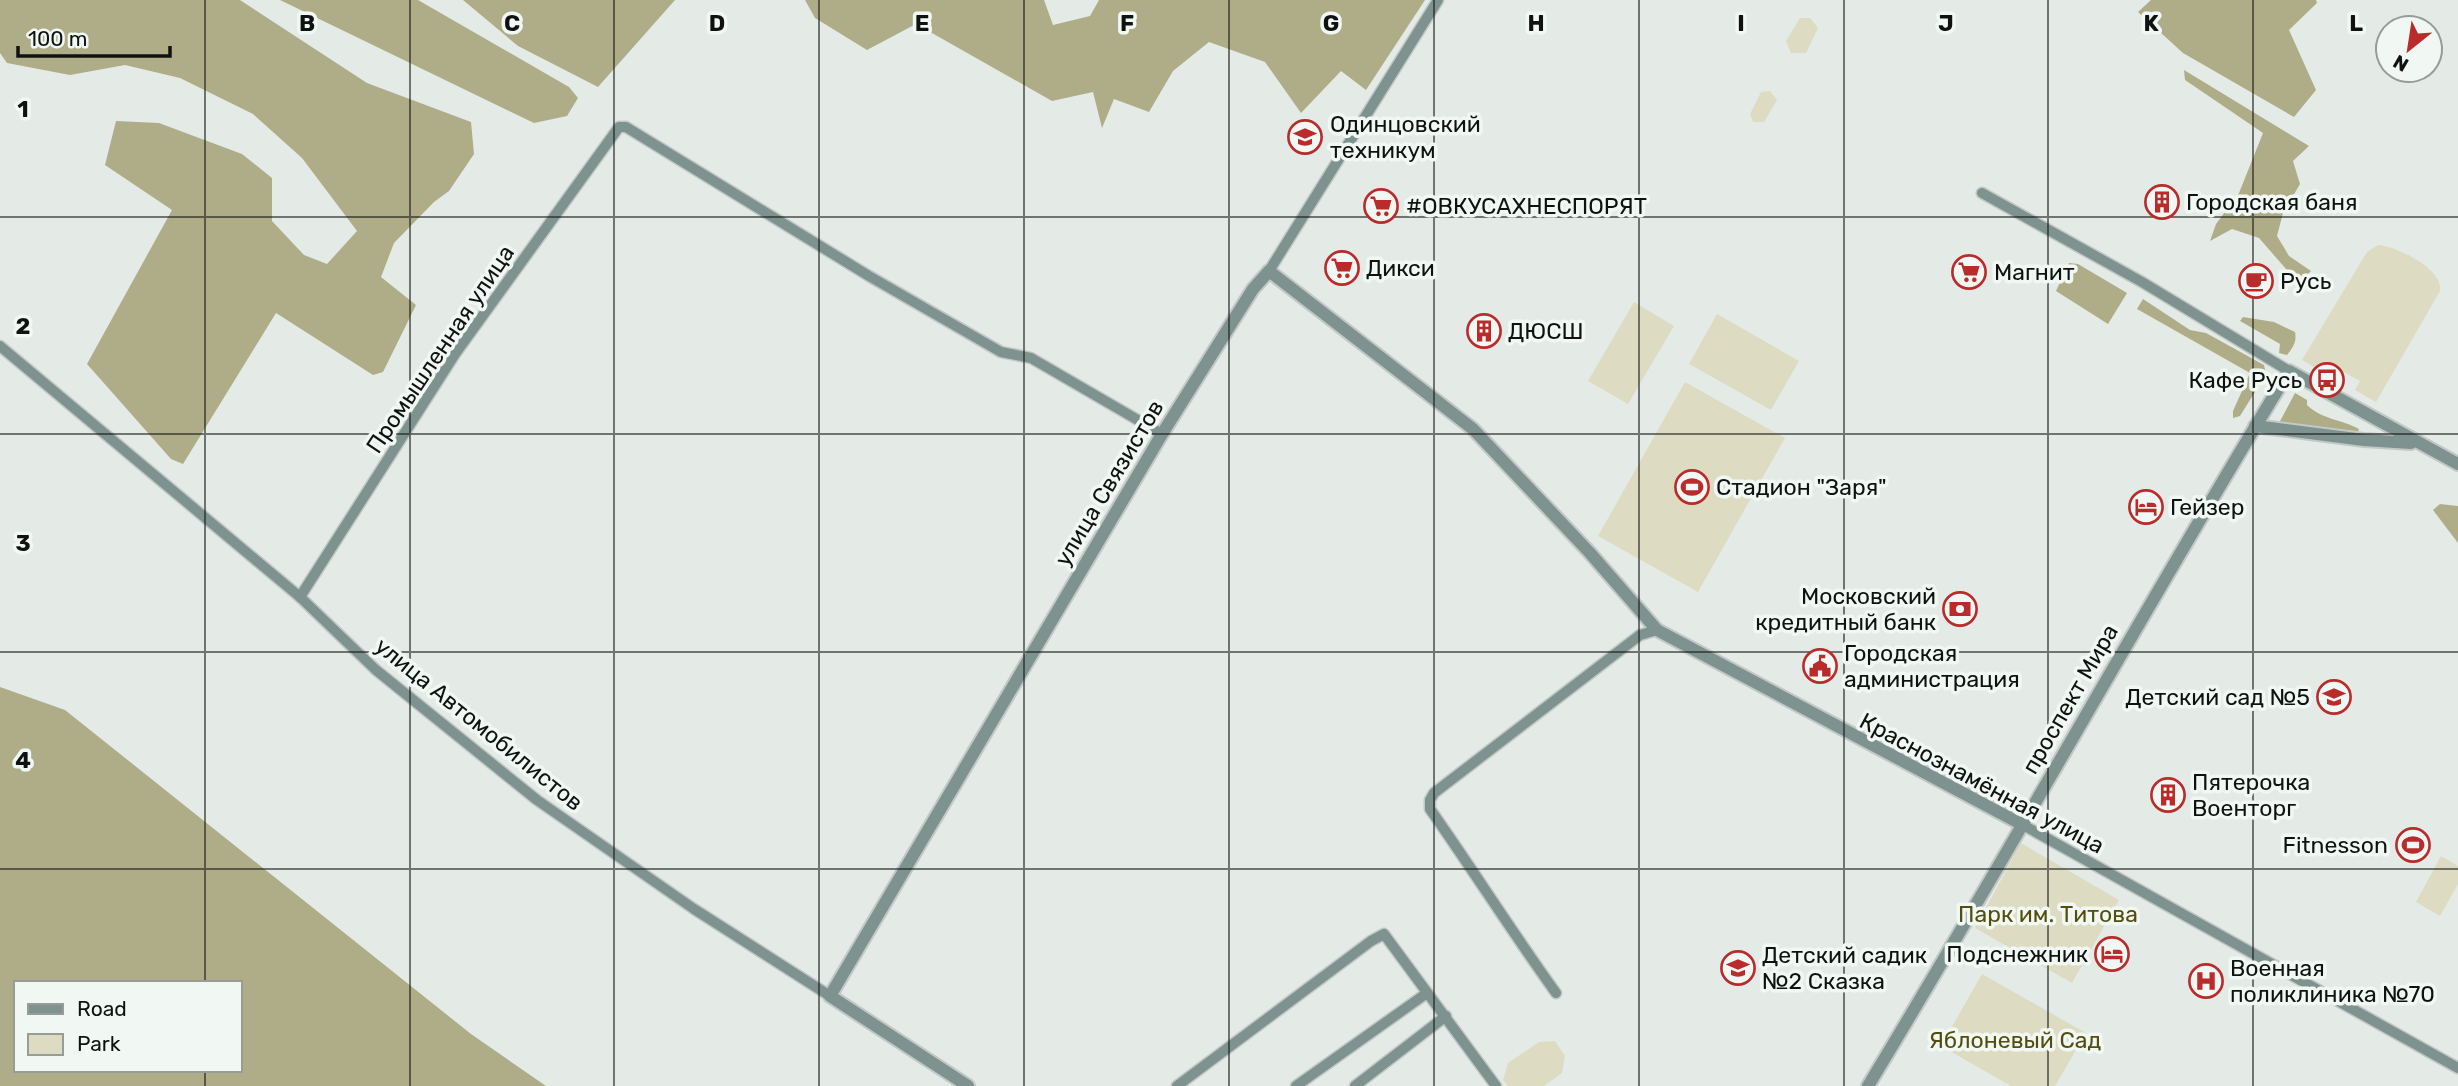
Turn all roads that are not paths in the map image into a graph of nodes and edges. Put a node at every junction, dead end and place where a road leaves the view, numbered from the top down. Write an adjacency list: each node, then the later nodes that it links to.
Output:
1 (1438, 0): 3 (street, улица Связистов)
2 (1982, 193): 5 (street)
3 (1269, 271): 8 (street, улица Связистов); 13 (street, Краснознамённая улица)
4 (0, 346): 12 (street, улица Автомобилистов)
5 (2289, 371): 6 (street); 7 (street, проспект Мира)
6 (2374, 420): 9 (street); 10 (street)
7 (2255, 426): 9 (street); 14 (street, проспект Мира)
8 (1162, 434): 12 (street, Промышленная улица); 17 (street, улица Связистов)
9 (2364, 440): 10 (street)
10 (2418, 443): 11 (street)
11 (2458, 464)
12 (300, 597): 17 (street, улица Автомобилистов)
13 (1657, 630): 14 (street, Краснознамённая улица); 16 (street)
14 (2023, 825): 19 (street, Краснознамённая улица); 25 (street, проспект Мира)
15 (1427, 993): 18 (street); 21 (street); 22 (street)
16 (1556, 993)
17 (830, 996): 20 (street, улица Автомобилистов)
18 (1446, 1016): 23 (street); 24 (street)
19 (2458, 1068)
20 (968, 1086)
21 (1177, 1086)
22 (1296, 1086)
23 (1355, 1086)
24 (1496, 1086)
25 (1868, 1086)

